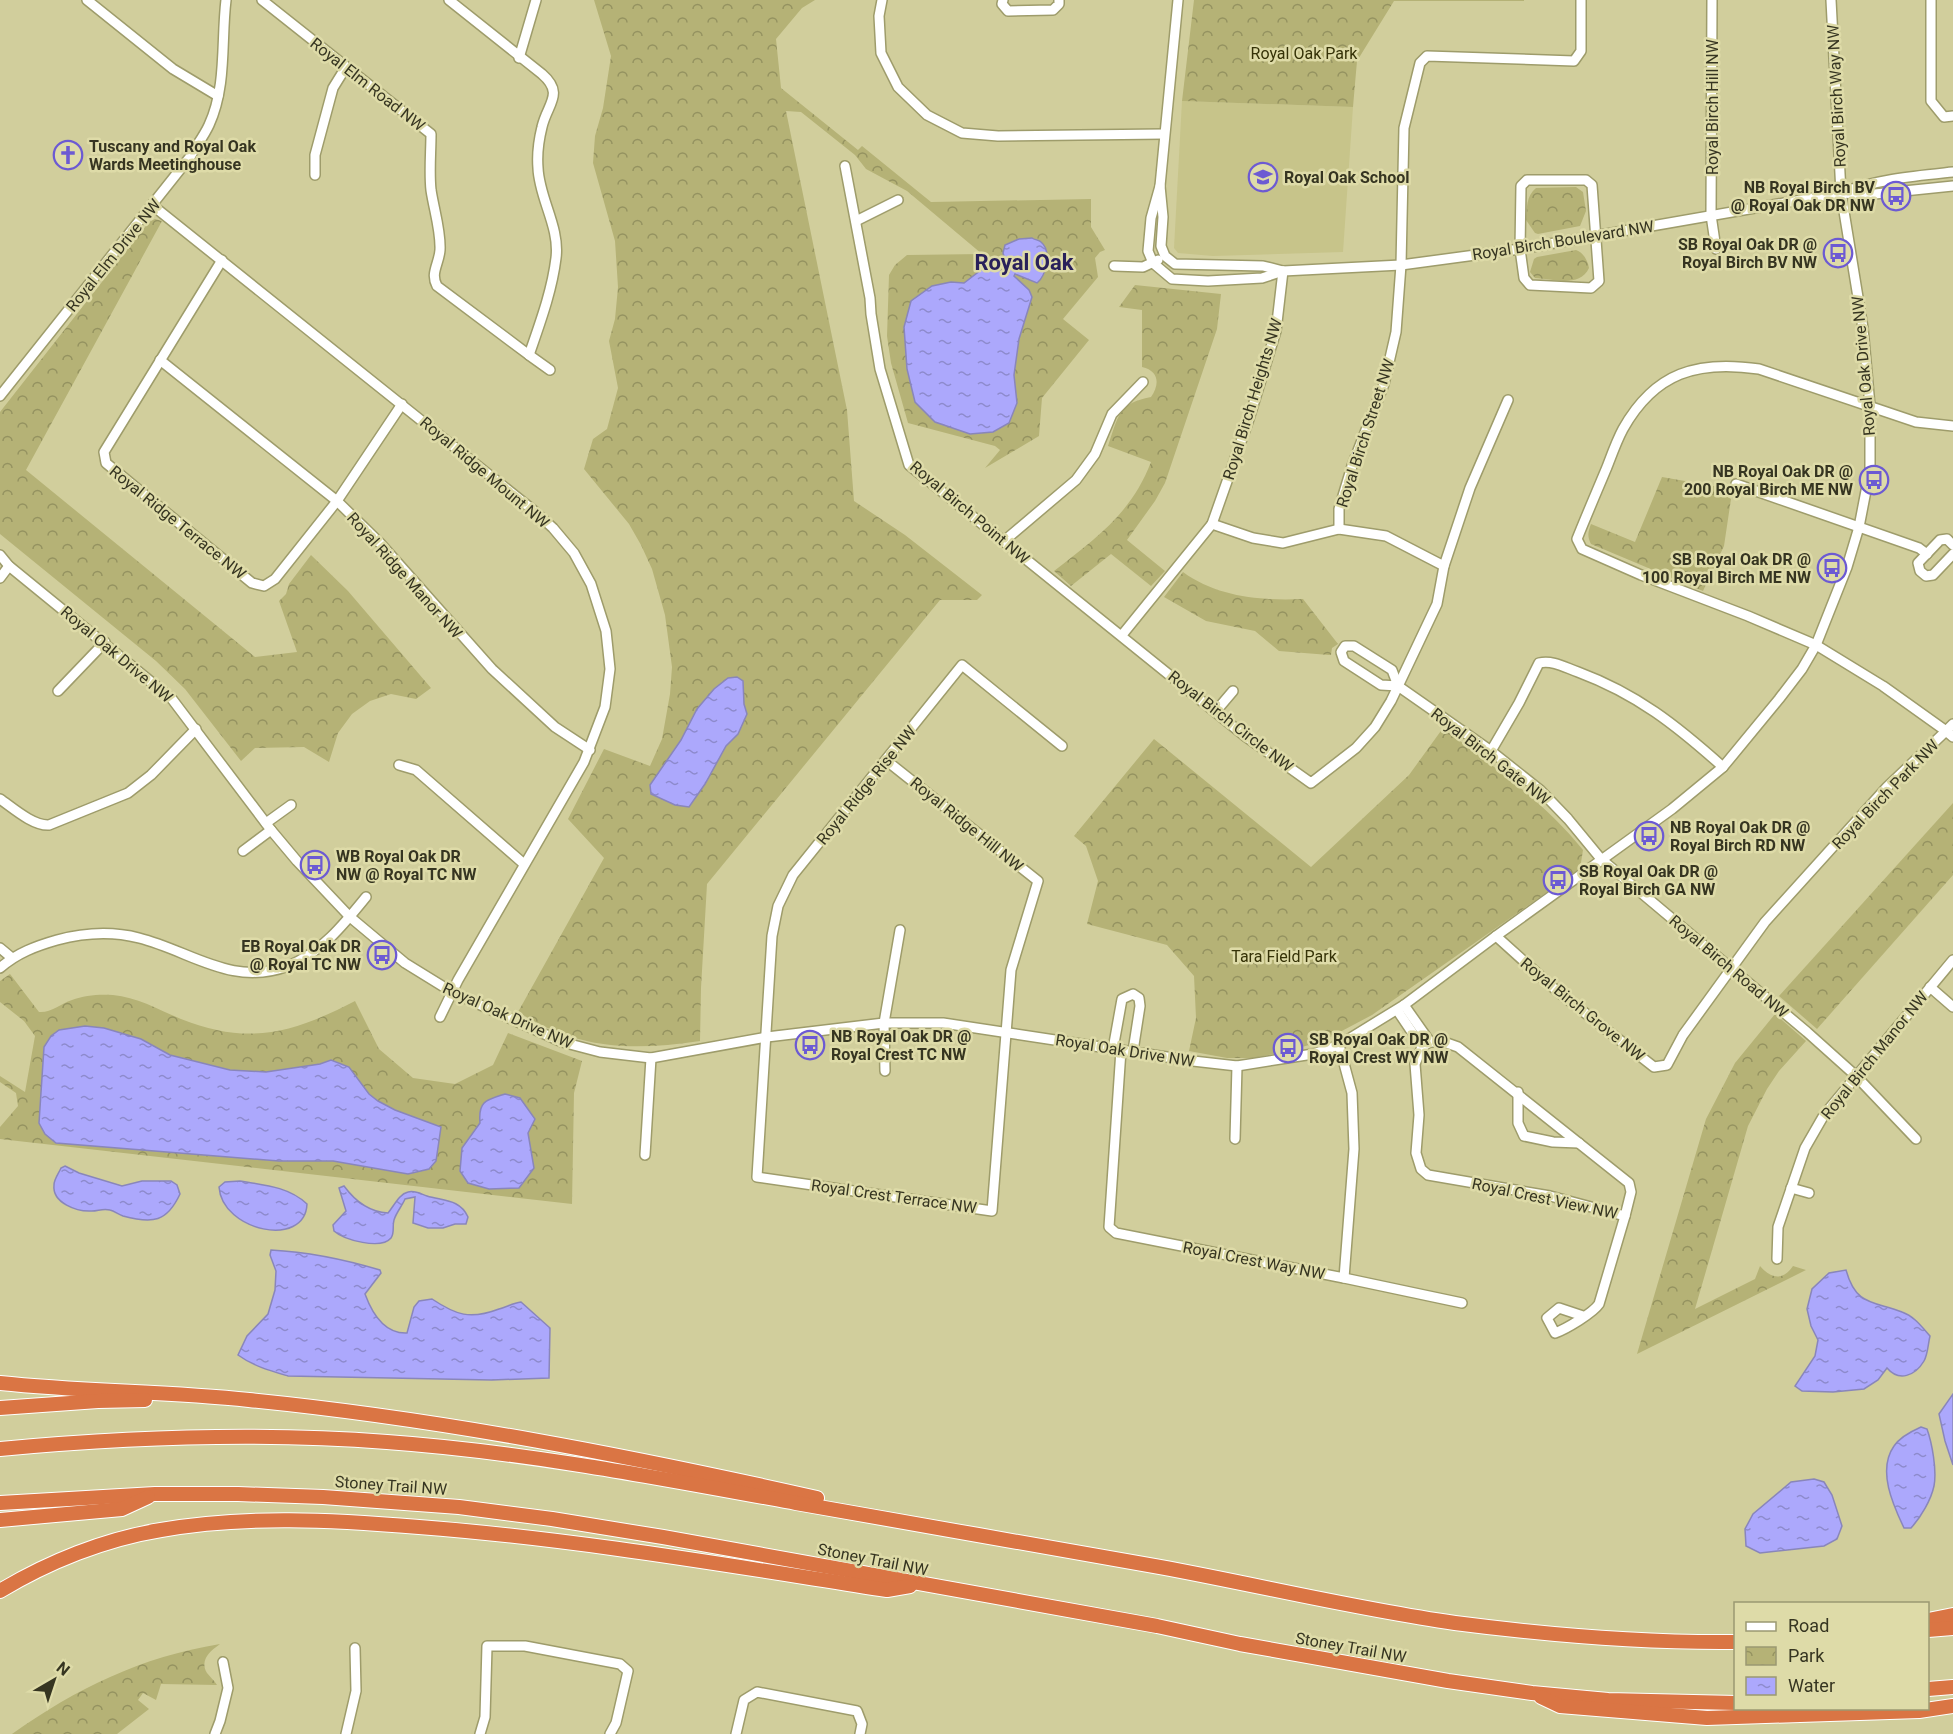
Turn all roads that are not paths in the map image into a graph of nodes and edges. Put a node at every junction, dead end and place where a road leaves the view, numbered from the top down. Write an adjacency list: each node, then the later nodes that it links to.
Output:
1 (87, 0): 16 (street)
2 (226, 0): 16 (street, Royal Elm Drive NW)
3 (261, 0): 15 (street, Royal Elm Road NW)
4 (449, 0): 14 (street)
5 (536, 0): 14 (street)
6 (882, 0): 18 (street)
7 (1003, 0): 8 (street)
8 (1059, 0)
9 (1178, 0): 18 (street)
10 (1581, 0): 35 (street)
11 (1712, 0): 27 (street, Royal Birch Hill NW)
12 (1831, 0): 24 (street, Royal Birch Way NW)
13 (1931, 0): 17 (street)
14 (519, 58): 38 (street)
15 (346, 67): 21 (street); 38 (street, Royal Elm Road NW)
16 (218, 96): 26 (street, Royal Elm Drive NW)
17 (1953, 116)
18 (1164, 134): 22 (street)
19 (844, 166): 28 (street, Royal Birch Point NW)
20 (1953, 172): 24 (street, Royal Birch Boulevard NW)
21 (315, 176)
22 (1160, 186): 32 (street); 34 (street)
23 (1953, 186): 24 (street, Royal Birch Boulevard NW)
24 (1841, 193): 27 (street, Royal Birch Boulevard NW); 45 (street, Royal Oak Drive NW)
25 (898, 200): 28 (street)
26 (152, 205): 33 (street, Royal Ridge Mount NW); 42 (street, Royal Elm Drive NW)
27 (1711, 215): 29 (street, Royal Birch Boulevard NW); 31 (street, Royal Birch Hill NW)
28 (855, 222): 52 (street, Royal Birch Point NW)
29 (1595, 236): 30 (street, Royal Birch Boulevard NW); 30 (street); 30 (street)
30 (1520, 249): 35 (street, Royal Birch Boulevard NW)
31 (1716, 249)
32 (1165, 256): 34 (street); 37 (street, Royal Birch Boulevard NW)
33 (222, 260): 39 (street, Royal Ridge Terrace NW); 44 (street, Royal Ridge Mount NW)
34 (1153, 263): 36 (street); 37 (street, Royal Birch Boulevard NW)
35 (1401, 265): 37 (street, Royal Birch Boulevard NW); 51 (street, Royal Birch Street NW)
36 (1114, 266)
37 (1283, 271): 49 (street, Royal Birch Heights NW)
38 (529, 355): 40 (street, Royal Elm Road NW)
39 (160, 360): 48 (street, Royal Ridge Manor NW); 48 (street, Royal Ridge Terrace NW)
40 (550, 370)
41 (1143, 382): 52 (street)
42 (0, 396)
43 (1508, 400): 59 (street, Royal Birch Circle NW)
44 (402, 404): 48 (street, Royal Ridge Terrace NW); 71 (street, Royal Ridge Mount NW)
45 (1870, 406): 46 (street); 50 (street, Royal Oak Drive NW); 63 (street)
46 (1953, 426)
47 (1736, 484): 50 (street)
48 (337, 501): 71 (street, Royal Ridge Manor NW)
49 (1212, 524): 51 (street); 61 (street)
50 (1859, 527): 54 (street); 63 (street, Royal Oak Drive NW)
51 (1339, 529): 59 (street)
52 (1004, 541): 61 (street, Royal Birch Point NW)
53 (1953, 545): 54 (street)
54 (1927, 554): 55 (street)
55 (1953, 554)
56 (0, 555): 58 (street, Royal Oak Drive NW)
57 (0, 562): 58 (street, Royal Oak Drive NW)
58 (9, 566): 60 (street); 62 (street, Royal Oak Drive NW)
59 (1444, 566): 64 (street, Royal Birch Circle NW)
60 (0, 578)
61 (1122, 635): 67 (street, Royal Birch Circle NW)
62 (105, 642): 65 (street); 68 (street, Royal Oak Drive NW)
63 (1816, 645): 69 (street); 75 (street, Royal Oak Drive NW)
64 (1398, 686): 64 (street); 67 (street, Royal Birch Circle NW); 72 (street, Royal Birch Gate NW)
65 (58, 691)
66 (1233, 691): 67 (street)
67 (1216, 711)
68 (196, 729): 76 (street); 78 (street, Royal Oak Drive NW)
69 (1951, 731): 90 (street, Royal Birch Park NW)
70 (1062, 746): 73 (street, Royal Ridge Rise NW)
71 (590, 750): 81 (street, Royal Ridge Mount NW)
72 (1491, 751): 75 (street); 80 (street, Royal Birch Gate NW)
73 (887, 761): 97 (street, Royal Ridge Hill NW); 98 (street, Royal Ridge Rise NW)
74 (399, 765): 81 (street)
75 (1723, 767): 80 (street, Royal Oak Drive NW)
76 (0, 799)
77 (291, 805): 78 (street)
78 (269, 827): 79 (street); 83 (street, Royal Oak Drive NW)
79 (243, 851)
80 (1601, 859): 85 (street, Royal Oak Drive NW); 90 (street, Royal Birch Road NW)
81 (524, 864): 92 (street, Royal Ridge Mount NW)
82 (366, 897): 83 (street)
83 (350, 917): 87 (street); 92 (street, Royal Oak Drive NW)
84 (900, 930): 96 (street)
85 (1496, 936): 90 (street, Royal Birch Grove NW); 93 (street, Royal Oak Drive NW)
86 (0, 948): 87 (street)
87 (12, 958): 89 (street)
88 (1953, 960): 91 (street, Royal Birch Manor NW)
89 (0, 968)
90 (1732, 969): 106 (street, Royal Birch Road NW)
91 (1930, 987): 94 (street); 106 (street, Royal Birch Manor NW)
92 (452, 992): 95 (street, Royal Ridge Mount NW); 103 (street, Royal Oak Drive NW)
93 (1401, 1007): 99 (street, Royal Oak Drive NW); 100 (street)
94 (1953, 1007)
95 (440, 1017)
96 (884, 1023): 97 (street, Royal Oak Drive NW); 98 (street, Royal Oak Drive NW); 105 (street)
97 (1005, 1031): 98 (street, Royal Crest Terrace NW); 101 (street, Royal Oak Drive NW)
98 (767, 1037): 103 (street, Royal Oak Drive NW)
99 (1339, 1045): 104 (street, Royal Oak Drive NW); 116 (street, Royal Crest Way NW)
100 (1426, 1045): 107 (street, Royal Crest View NW); 114 (street, Royal Crest View NW)
101 (1117, 1050): 102 (street, Royal Oak Drive NW); 102 (street); 116 (street, Royal Crest Way NW)
102 (1132, 1051): 104 (street, Royal Oak Drive NW)
103 (651, 1058): 111 (street)
104 (1237, 1066): 108 (street)
105 (885, 1071)
106 (1856, 1075): 109 (street, Royal Birch Road NW); 112 (street, Royal Birch Manor NW)
107 (1518, 1092): 110 (street, Royal Crest View NW); 110 (street)
108 (1235, 1139)
109 (1916, 1139)
110 (1580, 1143): 114 (street, Royal Crest View NW)
111 (645, 1155)
112 (1791, 1188): 113 (street); 115 (street, Royal Birch Manor NW)
113 (1809, 1192)
114 (1625, 1216): 118 (street)
115 (1777, 1258)
116 (1344, 1278): 117 (street)
117 (1462, 1303)
118 (1582, 1316)
119 (0, 1383): 120 (highway)
120 (249, 1400): 121 (highway); 126 (highway)
121 (0, 1408)
122 (0, 1449): 126 (highway)
123 (155, 1494): 124 (highway, Stoney Trail NW); 125 (highway); 127 (highway, Stoney Trail NW)
124 (0, 1503)
125 (0, 1520)
126 (947, 1531): 133 (highway)
127 (918, 1584): 128 (highway); 138 (highway, Stoney Trail NW)
128 (0, 1591)
129 (1953, 1615): 130 (highway)
130 (1929, 1620)
131 (1953, 1628): 132 (highway)
132 (1929, 1630)
133 (1734, 1642)
134 (355, 1648): 144 (street)
135 (223, 1662): 143 (street)
136 (1953, 1687): 137 (highway)
137 (1929, 1689)
138 (1532, 1693): 139 (highway, Stoney Trail NW); 142 (highway)
139 (1734, 1703)
140 (1953, 1706): 141 (highway)
141 (1929, 1708)
142 (1909, 1710)
143 (214, 1734)
144 (346, 1734)
145 (480, 1734): 146 (street)
146 (610, 1734)
147 (736, 1734): 148 (street)
148 (860, 1734)

